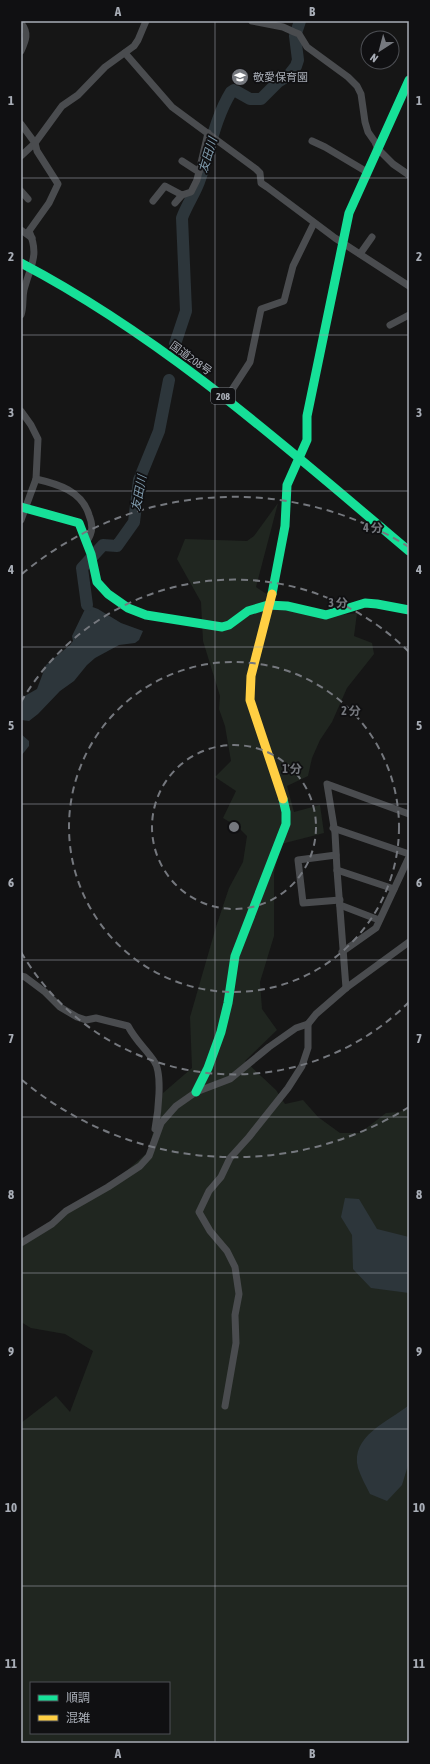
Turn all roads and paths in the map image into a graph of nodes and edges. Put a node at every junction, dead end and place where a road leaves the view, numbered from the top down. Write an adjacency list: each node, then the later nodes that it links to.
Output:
1 (146, 21): 5 (street)
2 (252, 21): 11 (street)
3 (21, 23): 4 (street)
4 (21, 51)
5 (125, 53): 8 (street); 10 (street)
6 (409, 80): 11 (main road)
7 (21, 124): 10 (street)
8 (209, 134): 14 (street); 22 (street)
9 (312, 141): 15 (street)
10 (35, 143): 12 (street); 25 (street)
11 (378, 149): 15 (main road); 16 (street)
12 (21, 156)
13 (182, 161): 14 (street)
14 (199, 172): 18 (street)
15 (367, 172): 26 (main road)
16 (409, 175)
17 (21, 191): 19 (street)
18 (182, 195): 20 (street); 21 (street)
19 (28, 199)
20 (153, 201)
21 (175, 203)
22 (314, 223): 26 (street); 34 (street)
23 (21, 230): 25 (street)
24 (372, 237): 27 (street)
25 (32, 238): 29 (street)
26 (343, 242): 27 (street); 36 (main road)
27 (360, 254): 30 (street)
28 (21, 263): 29 (main road, 国道208号 / 208)
29 (32, 269): 31 (street); 34 (main road, 国道208号 / 208)
30 (409, 286)
31 (21, 315)
32 (409, 315): 33 (street)
33 (390, 325)
34 (226, 398): 36 (main road, 国道208号 / 208)
35 (21, 411): 37 (street)
36 (298, 458): 41 (main road, 国道208号 / 208); 42 (main road)
37 (36, 479): 38 (street); 40 (street)
38 (23, 507): 39 (street); 40 (main road)
39 (21, 520)
40 (87, 541): 42 (main road)
41 (409, 551)
42 (270, 604): 43 (main road); 58 (main road)
43 (409, 610)
44 (409, 814): 45 (street)
45 (334, 828): 46 (street); 47 (street)
46 (409, 854)
47 (336, 855): 49 (street); 51 (street)
48 (409, 857): 50 (street)
49 (336, 870): 50 (street); 51 (street)
50 (394, 888): 52 (street)
51 (340, 903): 52 (street); 54 (street)
52 (379, 920): 54 (street)
53 (409, 942): 56 (street)
54 (342, 952): 56 (street)
55 (21, 976): 59 (street)
56 (346, 988): 57 (street)
57 (308, 1024): 58 (street); 61 (street)
58 (196, 1092): 59 (street)
59 (152, 1146): 60 (street)
60 (21, 1242)
61 (225, 1406)

